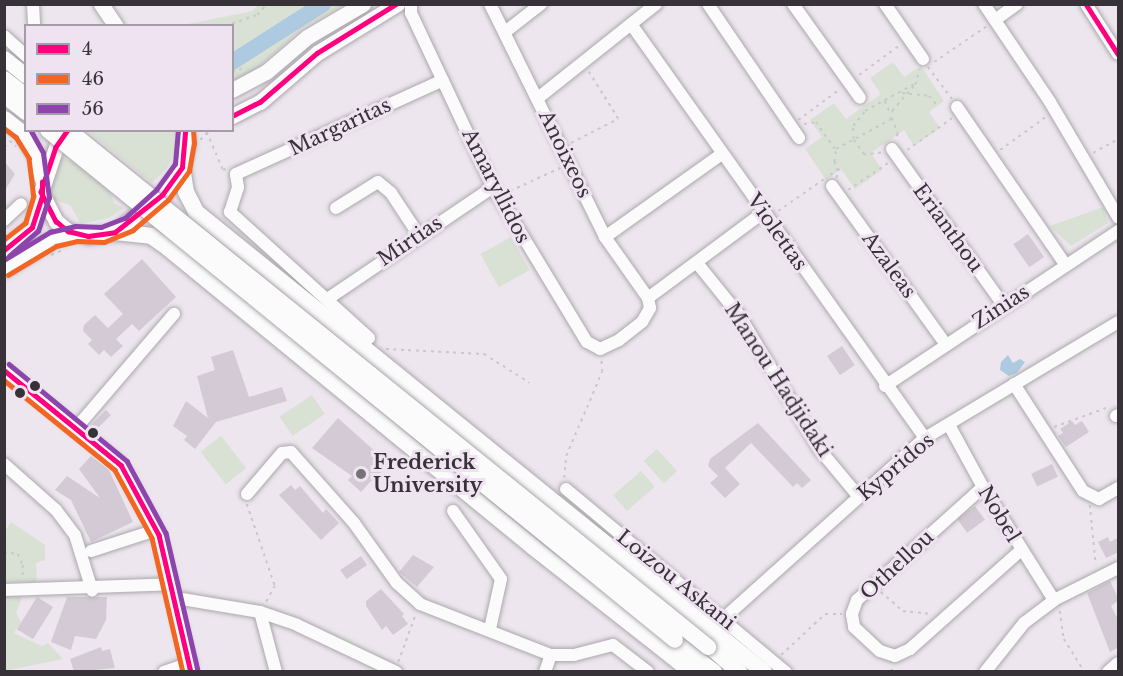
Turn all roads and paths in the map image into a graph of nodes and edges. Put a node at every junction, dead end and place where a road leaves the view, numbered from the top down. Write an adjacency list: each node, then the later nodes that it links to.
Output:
1 (33, 4): 16 (street)
2 (101, 4): 17 (main road)
3 (363, 4): 33 (main road)
4 (490, 4): 20 (street, Anoixeos)
5 (541, 4): 20 (street)
6 (656, 4): 19 (street)
7 (708, 4): 52 (street)
8 (793, 4): 39 (street)
9 (885, 4): 25 (street)
10 (984, 4): 15 (street)
11 (1017, 4): 15 (street)
12 (266, 5): 18 (path)
13 (404, 6): 31 (street, Amaryllidos); 45 (main road)
14 (1090, 6): 23 (street)
15 (995, 20): 25 (path); 42 (street)
16 (34, 24)
17 (115, 24)
18 (231, 24)
19 (631, 24): 26 (street); 60 (street, Violettas)
20 (505, 32): 38 (street, Anoixeos)
21 (4, 36): 22 (street)
22 (24, 54)
23 (1119, 54)
24 (4, 58): 29 (main road)
25 (925, 62): 32 (path); 43 (path)
26 (583, 63): 38 (street); 57 (path)
27 (246, 67): 28 (path)
28 (234, 71)
29 (24, 74)
30 (4, 79): 36 (highway)
31 (443, 80): 66 (street, Margaritas); 70 (street, Amaryllidos)
32 (916, 82): 34 (path); 35 (path)
33 (234, 89)
34 (900, 92): 35 (path); 40 (path)
35 (908, 93): 41 (path); 46 (path)
36 (24, 94)
37 (4, 95): 44 (highway)
38 (538, 98): 57 (street, Anoixeos)
39 (860, 98)
40 (885, 100): 46 (path); 55 (path)
41 (937, 105)
42 (1052, 106): 61 (path); 62 (street)
43 (957, 107): 61 (street)
44 (24, 110)
45 (234, 115)
46 (891, 115): 55 (path); 59 (path)
47 (4, 118): 68 (main road)
48 (51, 132): 67 (highway, bridge)
49 (67, 132): 68 (main road)
50 (70, 132): 67 (highway, bridge)
51 (194, 134): 64 (main road); 66 (path)
52 (796, 134): 58 (path)
53 (4, 136): 56 (path)
54 (1119, 139): 62 (path)
55 (855, 142): 58 (path); 59 (path)
56 (4, 147)
57 (563, 147): 63 (street, Anoixeos)
58 (836, 149): 65 (path)
59 (892, 149): 90 (street, Erianthou)
60 (722, 154): 74 (street, Violettas); 81 (street)
61 (991, 156): 86 (street)
62 (1083, 158): 75 (street)
63 (570, 164): 70 (path); 81 (street, Anoixeos)
64 (182, 168): 78 (main road); 114 (highway)
65 (838, 169): 69 (path); 74 (path)
66 (239, 173): 88 (street)
67 (111, 174): 134 (highway, bridge); 135 (highway, bridge)
68 (42, 179): 71 (main road)
69 (832, 186): 94 (street, Azaleas)
70 (495, 192): 80 (street, Mirtias); 95 (street, Amaryllidos)
71 (42, 197): 79 (main road); 83 (main road)
72 (21, 204): 76 (street)
73 (336, 208): 80 (street)
74 (766, 215): 85 (street); 99 (street, Violettas)
75 (1119, 217)
76 (4, 220)
77 (1119, 231): 86 (street, Zinias)
78 (115, 232): 79 (main road); 115 (highway)
79 (76, 233): 87 (main road)
80 (418, 234): 88 (street, Mirtias)
81 (605, 237): 89 (street, Anoixeos)
82 (66, 248): 84 (path)
83 (4, 250)
84 (49, 256)
85 (697, 263): 89 (street); 110 (street, Manou Hadjidaki)
86 (1065, 264): 90 (street, Zinias)
87 (4, 269)
88 (329, 298): 93 (street)
89 (648, 298): 95 (street)
90 (1004, 306): 94 (street, Zinias)
91 (174, 314): 102 (street)
92 (1119, 322): 98 (street, Kypridos)
93 (369, 338): 97 (path)
94 (945, 344): 99 (street, Zinias)
95 (600, 349): 108 (path)
96 (4, 370): 102 (street)
97 (530, 383)
98 (1014, 384): 101 (street, Kypridos); 103 (street)
99 (885, 386): 104 (street, Violettas)
100 (1117, 416): 103 (path)
101 (949, 425): 104 (street, Kypridos); 106 (street, Nobel)
102 (77, 427): 113 (street)
103 (1045, 431): 111 (street)
104 (925, 438): 110 (street, Kypridos)
105 (7, 471): 125 (street)
106 (983, 488): 116 (street, Nobel); 122 (street, Othellou)
107 (1119, 488): 111 (street)
108 (566, 489): 132 (street, Loizou Askani)
109 (247, 494): 128 (street); 129 (path)
110 (859, 497): 132 (street, Kypridos)
111 (1092, 498): 120 (path)
112 (453, 511): 133 (street)
113 (156, 530): 117 (street); 121 (street)
114 (595, 535): 135 (highway); 139 (highway)
115 (533, 547): 134 (highway); 146 (highway)
116 (1021, 550): 127 (street, Nobel); 131 (street, Othellou)
117 (91, 551)
118 (4, 552): 123 (path)
119 (1119, 568): 120 (street)
120 (1100, 577): 127 (street)
121 (172, 584): 125 (street); 126 (street)
122 (874, 585): 130 (street, Othellou); 131 (path)
123 (24, 589): 124 (street); 125 (street)
124 (4, 590)
125 (92, 590)
126 (176, 598): 129 (street); 140 (street)
127 (1056, 599): 150 (street); 151 (path)
128 (420, 604): 133 (street); 141 (path)
129 (260, 612): 138 (street); 143 (street)
130 (852, 614): 131 (street, Othellou); 139 (path)
131 (946, 616)
132 (723, 619): 139 (street, Loizou Askani)
133 (489, 629): 136 (street)
134 (675, 640): 147 (highway)
135 (708, 647): 148 (highway)
136 (551, 655): 144 (street); 145 (street)
137 (1119, 663): 152 (street)
138 (373, 667): 141 (street)
139 (769, 667): 149 (street, Loizou Askani)
140 (191, 668): 142 (street)
141 (395, 671)
142 (164, 672)
143 (276, 672)
144 (545, 672)
145 (648, 672)
146 (692, 672)
147 (714, 672)
148 (739, 672)
149 (786, 672)
150 (985, 672)
151 (1086, 672)
152 (1108, 672)

